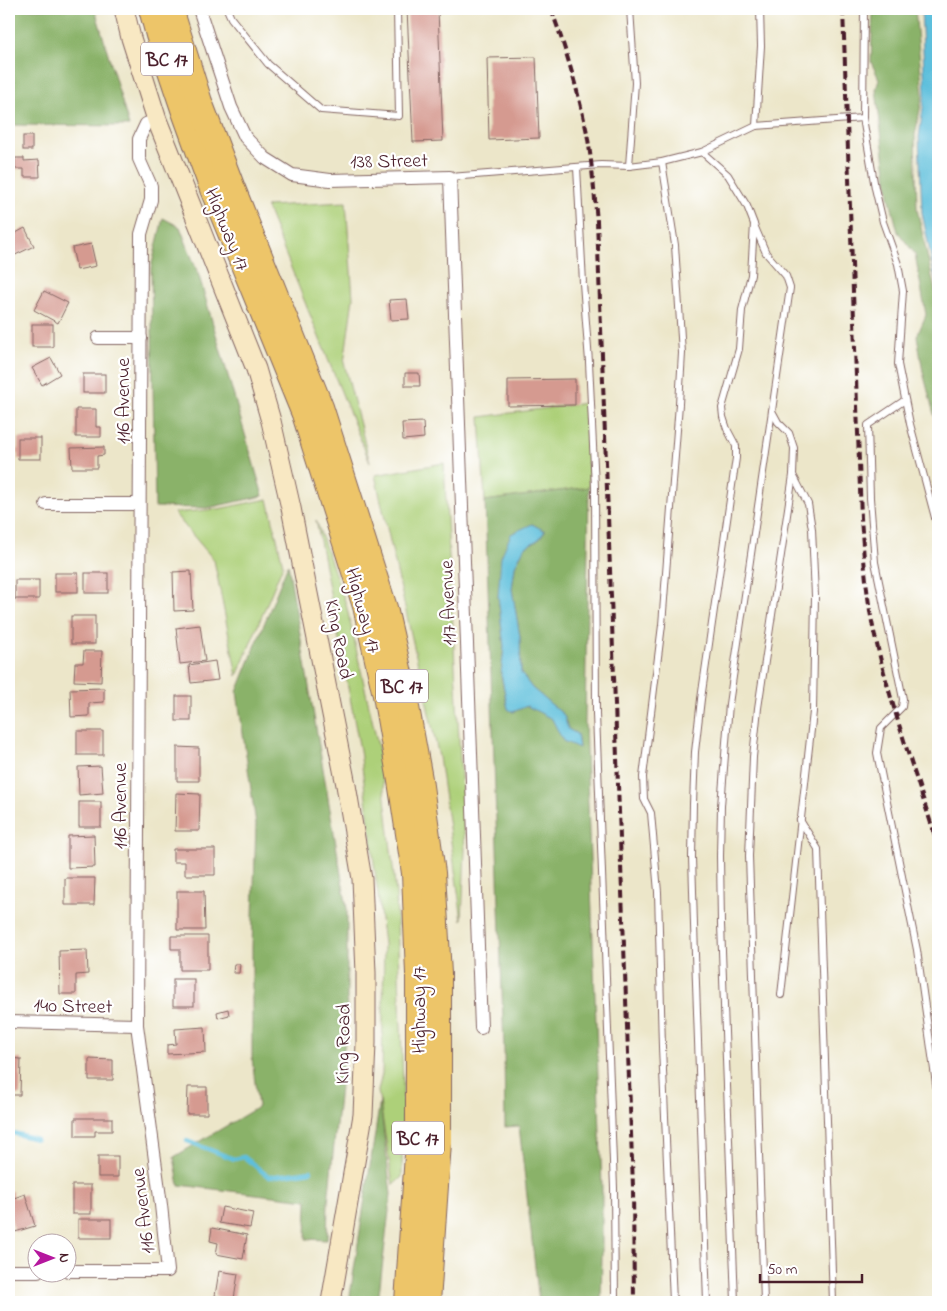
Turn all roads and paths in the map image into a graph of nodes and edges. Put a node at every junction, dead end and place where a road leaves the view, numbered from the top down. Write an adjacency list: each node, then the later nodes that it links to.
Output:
1 (124, 9): 11 (street, King Road)
2 (151, 9): 37 (highway, Highway 17 / BC 17)
3 (171, 9): 38 (highway, Highway 17 / BC 17)
4 (199, 9): 17 (street, 138 Street)
5 (227, 9): 6 (lane)
6 (397, 9)
7 (630, 9): 15 (lane)
8 (760, 9): 12 (lane)
9 (864, 9): 10 (lane)
10 (863, 118): 12 (lane); 21 (lane)
11 (157, 120): 20 (street, 116 Avenue); 36 (street, King Road)
12 (756, 126): 13 (lane)
13 (702, 152): 14 (lane); 18 (lane)
14 (662, 162): 15 (lane); 40 (lane)
15 (630, 166): 16 (lane)
16 (577, 167): 17 (lane); 39 (lane)
17 (450, 177): 31 (street, 117 Avenue)
18 (754, 224): 22 (lane); 41 (lane)
19 (98, 338): 20 (street, 116 Avenue)
20 (141, 338): 25 (street, 116 Avenue)
21 (905, 400): 26 (lane); 32 (lane)
22 (772, 411): 23 (lane); 42 (lane)
23 (793, 474): 27 (lane); 43 (lane)
24 (46, 504): 25 (street)
25 (139, 504): 30 (street, 116 Avenue)
26 (938, 529)
27 (800, 820): 28 (lane); 44 (lane)
28 (781, 995)
29 (9, 1022): 30 (street, 140 Street)
30 (137, 1025): 35 (street, 116 Avenue)
31 (481, 1028)
32 (938, 1098)
33 (9, 1271): 34 (street)
34 (28, 1271)
35 (78, 1271)
36 (331, 1302)
37 (407, 1302)
38 (428, 1302)
39 (615, 1302)
40 (673, 1302)
41 (707, 1302)
42 (735, 1302)
43 (764, 1302)
44 (833, 1302)

